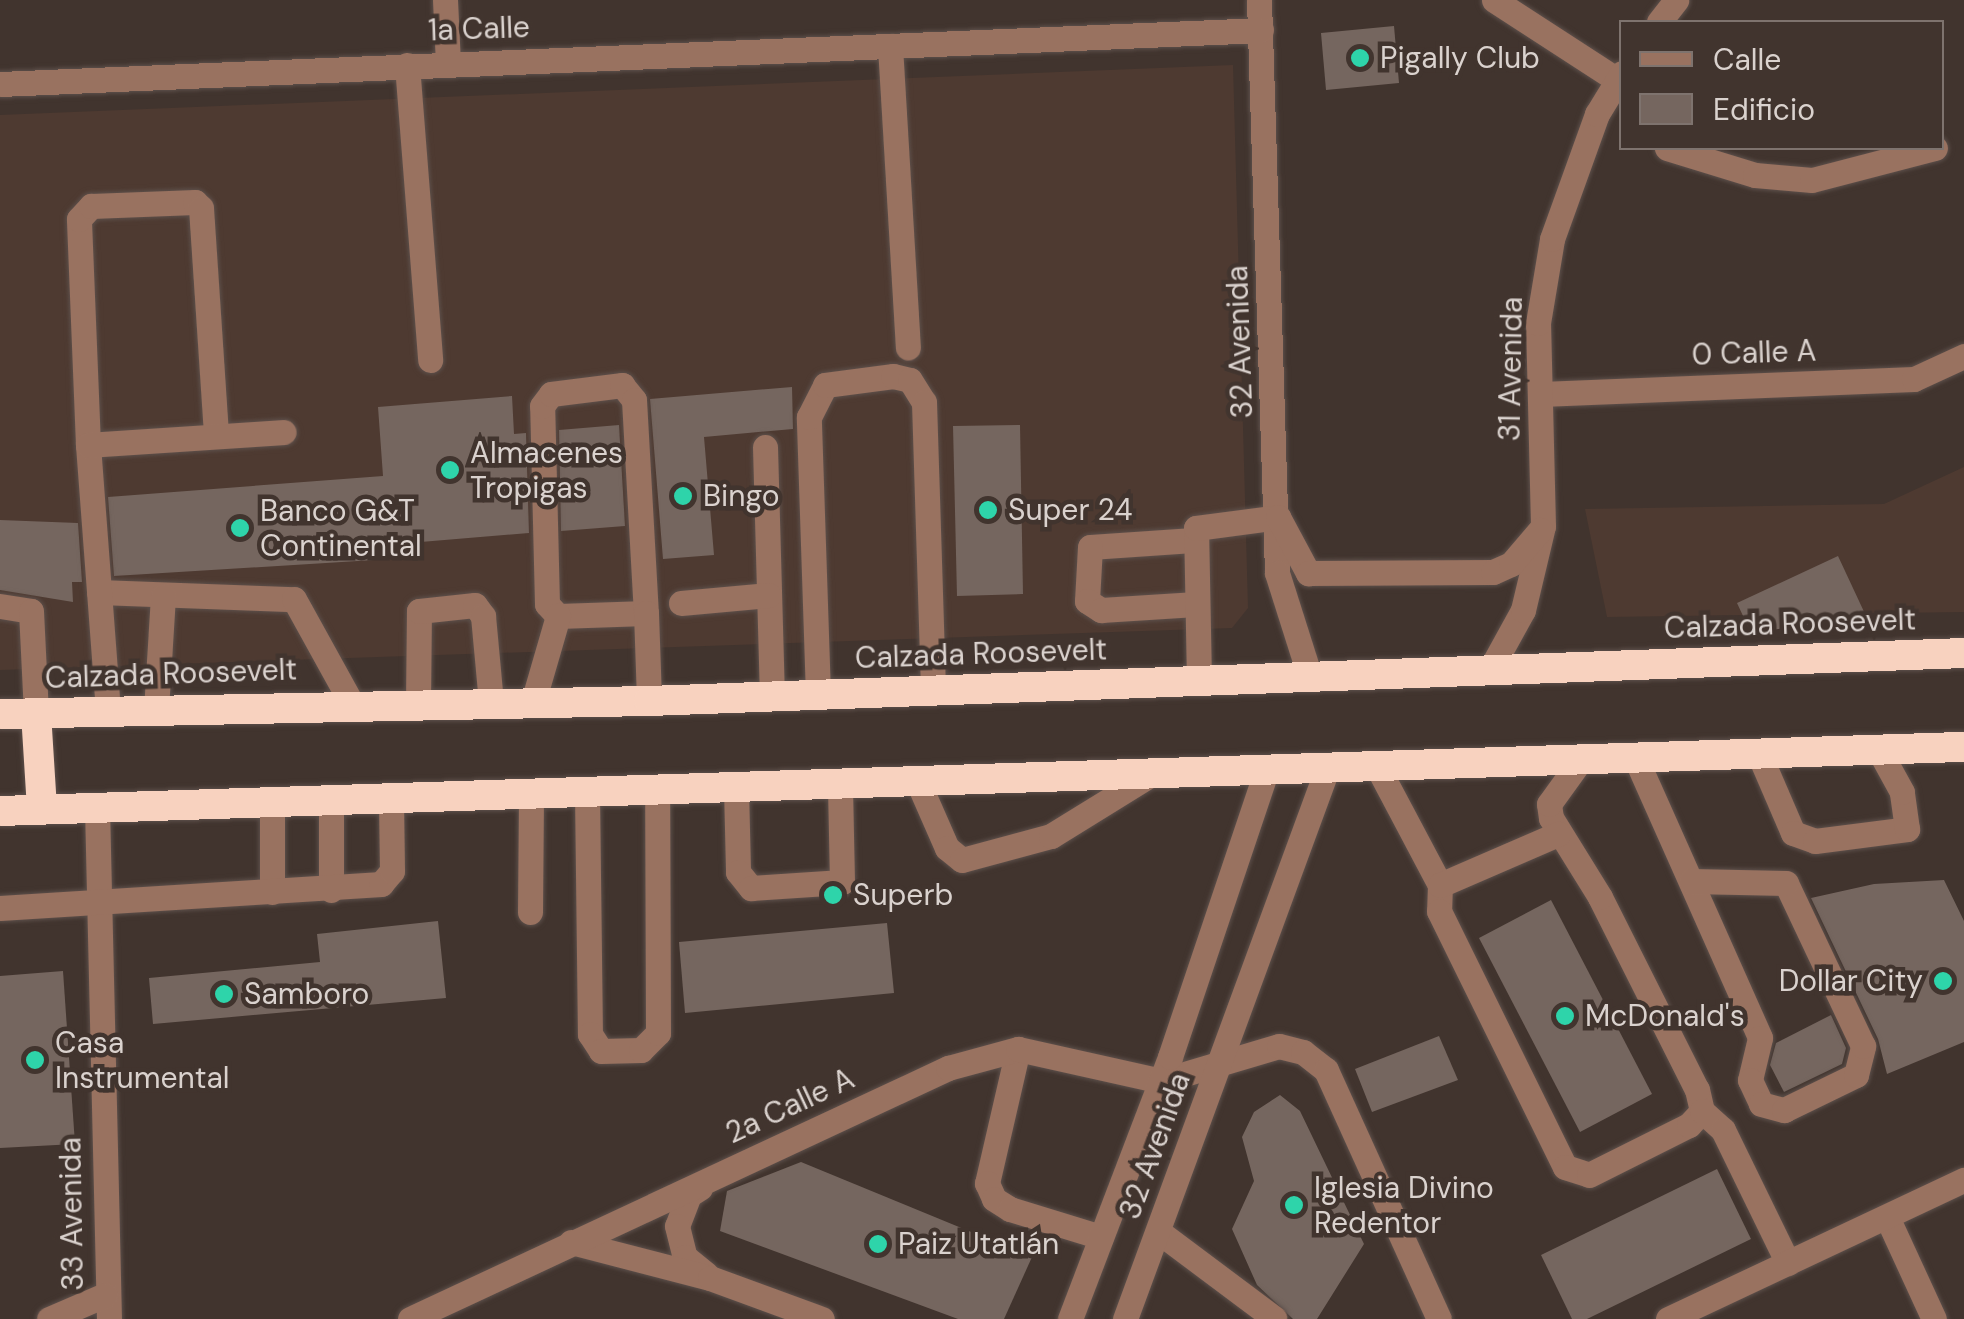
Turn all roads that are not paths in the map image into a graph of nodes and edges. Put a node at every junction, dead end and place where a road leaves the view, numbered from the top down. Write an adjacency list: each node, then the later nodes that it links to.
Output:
1 (445, 0): 8 (street)
2 (1259, 0): 6 (street, 32 Avenida)
3 (1676, 0): 5 (street)
4 (1501, 2): 10 (street)
5 (1661, 20)
6 (1261, 30): 7 (street, 1a Calle); 26 (street, 32 Avenida)
7 (890, 46): 8 (street, 1a Calle); 18 (street)
8 (448, 63): 9 (street, 1a Calle)
9 (407, 64): 11 (street, 1a Calle); 20 (street)
10 (1619, 77): 12 (street, 31 Avenida)
11 (0, 84)
12 (1597, 114): 13 (street); 21 (street, 31 Avenida)
13 (1619, 125)
14 (1674, 150): 17 (street)
15 (1852, 150): 17 (street)
16 (1928, 150): 17 (street)
17 (1835, 172)
18 (908, 347)
19 (1964, 356): 21 (street, 0 Calle A)
20 (430, 360)
21 (1540, 394): 27 (street, 31 Avenida)
22 (284, 432): 23 (street)
23 (216, 436): 24 (street); 24 (street)
24 (88, 445): 29 (street)
25 (765, 447): 31 (street)
26 (1278, 517): 27 (street); 28 (street); 39 (street, 32 Avenida)
27 (1543, 526): 38 (street, 31 Avenida)
28 (1193, 540): 33 (street); 33 (street)
29 (99, 592): 30 (street); 50 (street)
30 (163, 596): 47 (street); 49 (street)
31 (769, 596): 32 (street); 43 (street)
32 (682, 603)
33 (1196, 604): 40 (street)
34 (0, 606): 51 (street)
35 (646, 613): 36 (street); 36 (street); 44 (street)
36 (558, 616): 45 (street)
37 (1964, 653): 38 (highway, Calzada Roosevelt)
38 (1490, 670): 39 (highway, Calzada Roosevelt)
39 (1310, 676): 40 (highway, Calzada Roosevelt)
40 (1199, 681): 41 (highway, Calzada Roosevelt)
41 (933, 690): 42 (highway, Calzada Roosevelt); 42 (street)
42 (818, 695): 43 (highway, Calzada Roosevelt)
43 (772, 697): 44 (highway, Calzada Roosevelt)
44 (649, 701): 45 (highway, Calzada Roosevelt)
45 (533, 702): 46 (highway, Calzada Roosevelt)
46 (491, 703): 48 (highway, Calzada Roosevelt); 48 (street)
47 (352, 704): 48 (highway, Calzada Roosevelt); 49 (highway, Calzada Roosevelt)
48 (418, 704)
49 (156, 710): 50 (highway, Calzada Roosevelt)
50 (108, 711): 51 (highway, Calzada Roosevelt)
51 (36, 713): 52 (highway, Calzada Roosevelt); 72 (highway)
52 (0, 714)
53 (1963, 747): 54 (highway)
54 (1879, 750): 55 (highway); 55 (street)
55 (1760, 754): 56 (highway)
56 (1636, 759): 57 (highway); 75 (street)
57 (1580, 760): 58 (highway); 74 (street)
58 (1378, 768): 59 (highway); 76 (street)
59 (1328, 770): 60 (highway); 83 (street, 32 Avenida)
60 (1266, 772): 61 (highway); 84 (street, 32 Avenida)
61 (1148, 776): 62 (highway); 62 (street)
62 (918, 782): 63 (highway)
63 (840, 785): 64 (highway); 64 (street)
64 (736, 788): 65 (highway)
65 (658, 790): 66 (highway); 66 (street)
66 (587, 792): 67 (highway)
67 (531, 794): 68 (highway); 81 (street)
68 (391, 798): 69 (highway); 77 (street)
69 (331, 800): 70 (highway); 77 (street)
70 (272, 802): 71 (highway); 78 (street)
71 (97, 807): 72 (highway); 79 (street, 33 Avenida)
72 (42, 809): 73 (highway)
73 (0, 810)
74 (1558, 834): 76 (street); 85 (street)
75 (1690, 881): 75 (street)
76 (1440, 885): 85 (street)
77 (332, 890): 78 (street)
78 (272, 892): 79 (street)
79 (98, 898): 80 (street); 94 (street, 33 Avenida)
80 (0, 908)
81 (530, 912)
82 (1018, 1049): 84 (street, 2a Calle A); 86 (street, 2a Calle A); 90 (street)
83 (1216, 1070): 84 (street, 2a Calle A); 89 (street, 32 Avenida); 101 (street, 2a Calle A)
84 (1161, 1082): 90 (street, 32 Avenida)
85 (1702, 1111): 92 (street)
86 (716, 1178): 91 (street, 2a Calle A); 93 (street)
87 (1964, 1180): 88 (street)
88 (1887, 1217): 92 (street); 103 (street)
89 (1158, 1232): 95 (street); 100 (street, 32 Avenida)
90 (1101, 1236): 99 (street, 32 Avenida)
91 (571, 1242): 93 (street); 97 (street, 2a Calle A)
92 (1788, 1263): 102 (street)
93 (710, 1278): 98 (street)
94 (107, 1307): 96 (street)
95 (1274, 1318)
96 (49, 1319)
97 (410, 1319)
98 (822, 1319)
99 (1070, 1319)
100 (1125, 1319)
101 (1439, 1319)
102 (1668, 1319)
103 (1934, 1319)

